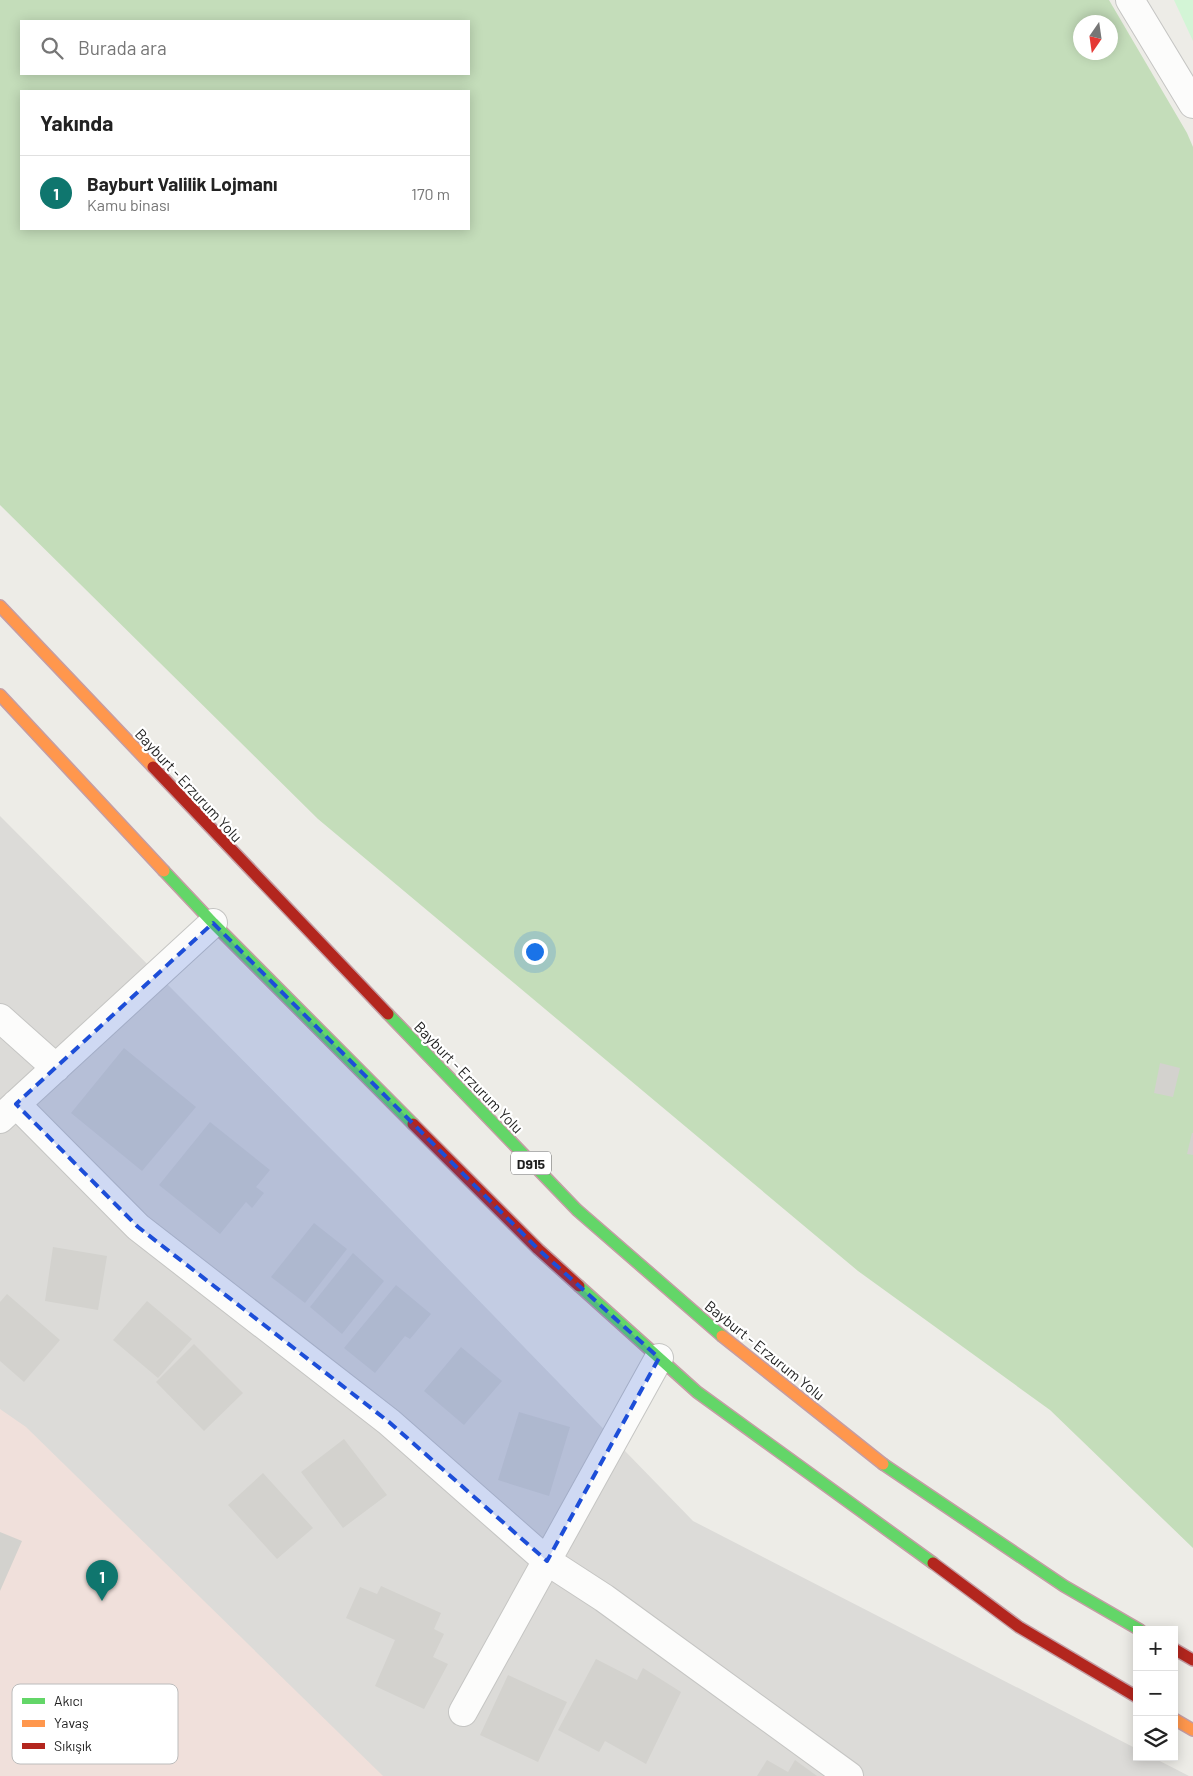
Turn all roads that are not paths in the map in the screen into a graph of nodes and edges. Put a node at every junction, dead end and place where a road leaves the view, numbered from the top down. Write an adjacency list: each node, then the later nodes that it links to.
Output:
1 (1130, 0): 2 (street)
2 (1193, 104)
3 (0, 606): 11 (highway, Bayburt - Erzurum Yolu / D915)
4 (0, 695): 5 (highway)
5 (213, 924): 7 (street); 9 (highway)
6 (0, 1018): 7 (street)
7 (56, 1068): 8 (street)
8 (8, 1112): 10 (street)
9 (659, 1358): 10 (street); 14 (highway)
10 (547, 1561): 15 (street); 18 (street)
11 (1133, 1626)
12 (1178, 1651): 13 (highway)
13 (1193, 1660)
14 (1133, 1695)
15 (463, 1712)
16 (1178, 1721): 17 (highway)
17 (1193, 1730)
18 (849, 1776)

